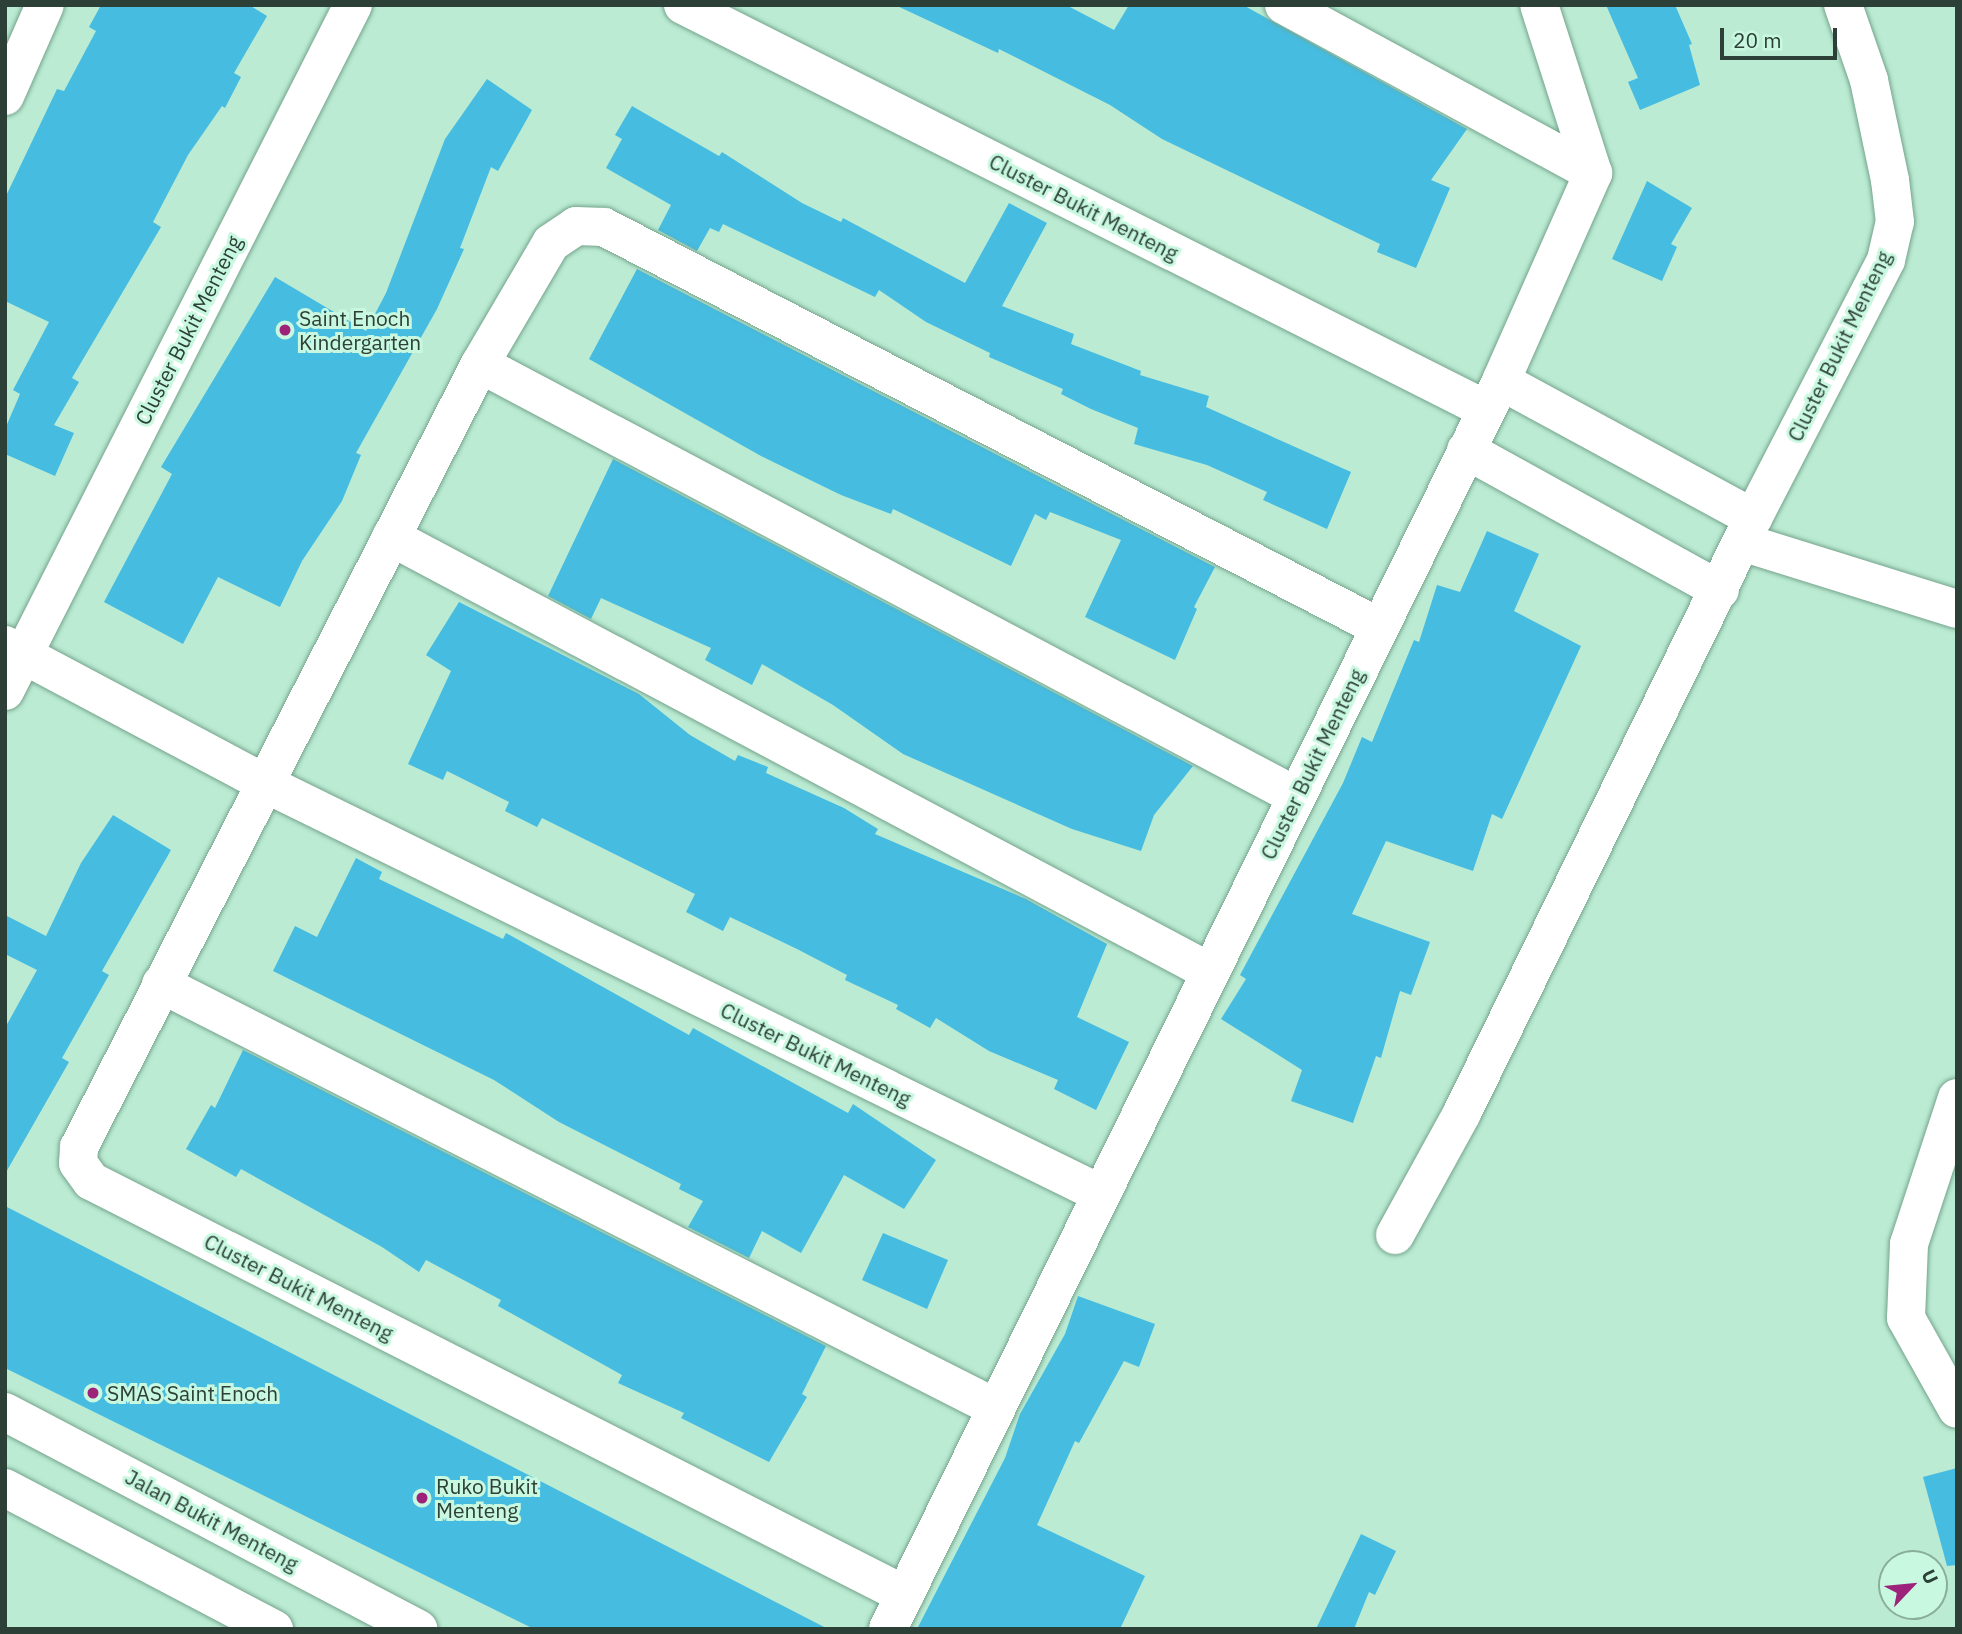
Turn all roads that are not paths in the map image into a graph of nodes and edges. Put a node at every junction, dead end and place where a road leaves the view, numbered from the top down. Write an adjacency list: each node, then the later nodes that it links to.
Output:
1 (45, 5): 7 (street)
2 (353, 5): 17 (street, Cluster Bukit Menteng)
3 (683, 5): 10 (street, Cluster Bukit Menteng)
4 (1284, 5): 8 (street)
5 (1539, 5): 8 (street)
6 (1843, 5): 12 (street, Cluster Bukit Menteng)
7 (5, 96)
8 (1593, 173): 10 (street, Cluster Bukit Menteng)
9 (480, 364): 13 (street, Cluster Bukit Menteng); 16 (street, Cluster Bukit Menteng); 20 (street)
10 (1493, 395): 11 (street, Cluster Bukit Menteng); 12 (street)
11 (1466, 450): 14 (street); 16 (street, Cluster Bukit Menteng)
12 (1747, 530): 14 (street, Cluster Bukit Menteng); 15 (street)
13 (391, 537): 19 (street, Cluster Bukit Menteng); 21 (street)
14 (1720, 590): 25 (street, Cluster Bukit Menteng)
15 (1957, 610)
16 (1379, 627): 20 (street, Cluster Bukit Menteng)
17 (14, 650): 18 (street, Cluster Bukit Menteng); 19 (street, Cluster Bukit Menteng)
18 (5, 691)
19 (266, 784): 22 (street, Cluster Bukit Menteng); 24 (street, Cluster Bukit Menteng)
20 (1296, 796): 21 (street, Cluster Bukit Menteng)
21 (1210, 972): 24 (street, Cluster Bukit Menteng)
22 (161, 984): 26 (street); 30 (street, Cluster Bukit Menteng)
23 (1957, 1098): 27 (street)
24 (1101, 1194): 26 (street, Cluster Bukit Menteng)
25 (1395, 1235)
26 (996, 1408): 30 (street, Cluster Bukit Menteng)
27 (1957, 1409)
28 (5, 1412): 32 (street, Jalan Bukit Menteng)
29 (5, 1488): 31 (street)
30 (905, 1595): 33 (street, Cluster Bukit Menteng)
31 (274, 1629)
32 (419, 1629)
33 (888, 1629)

